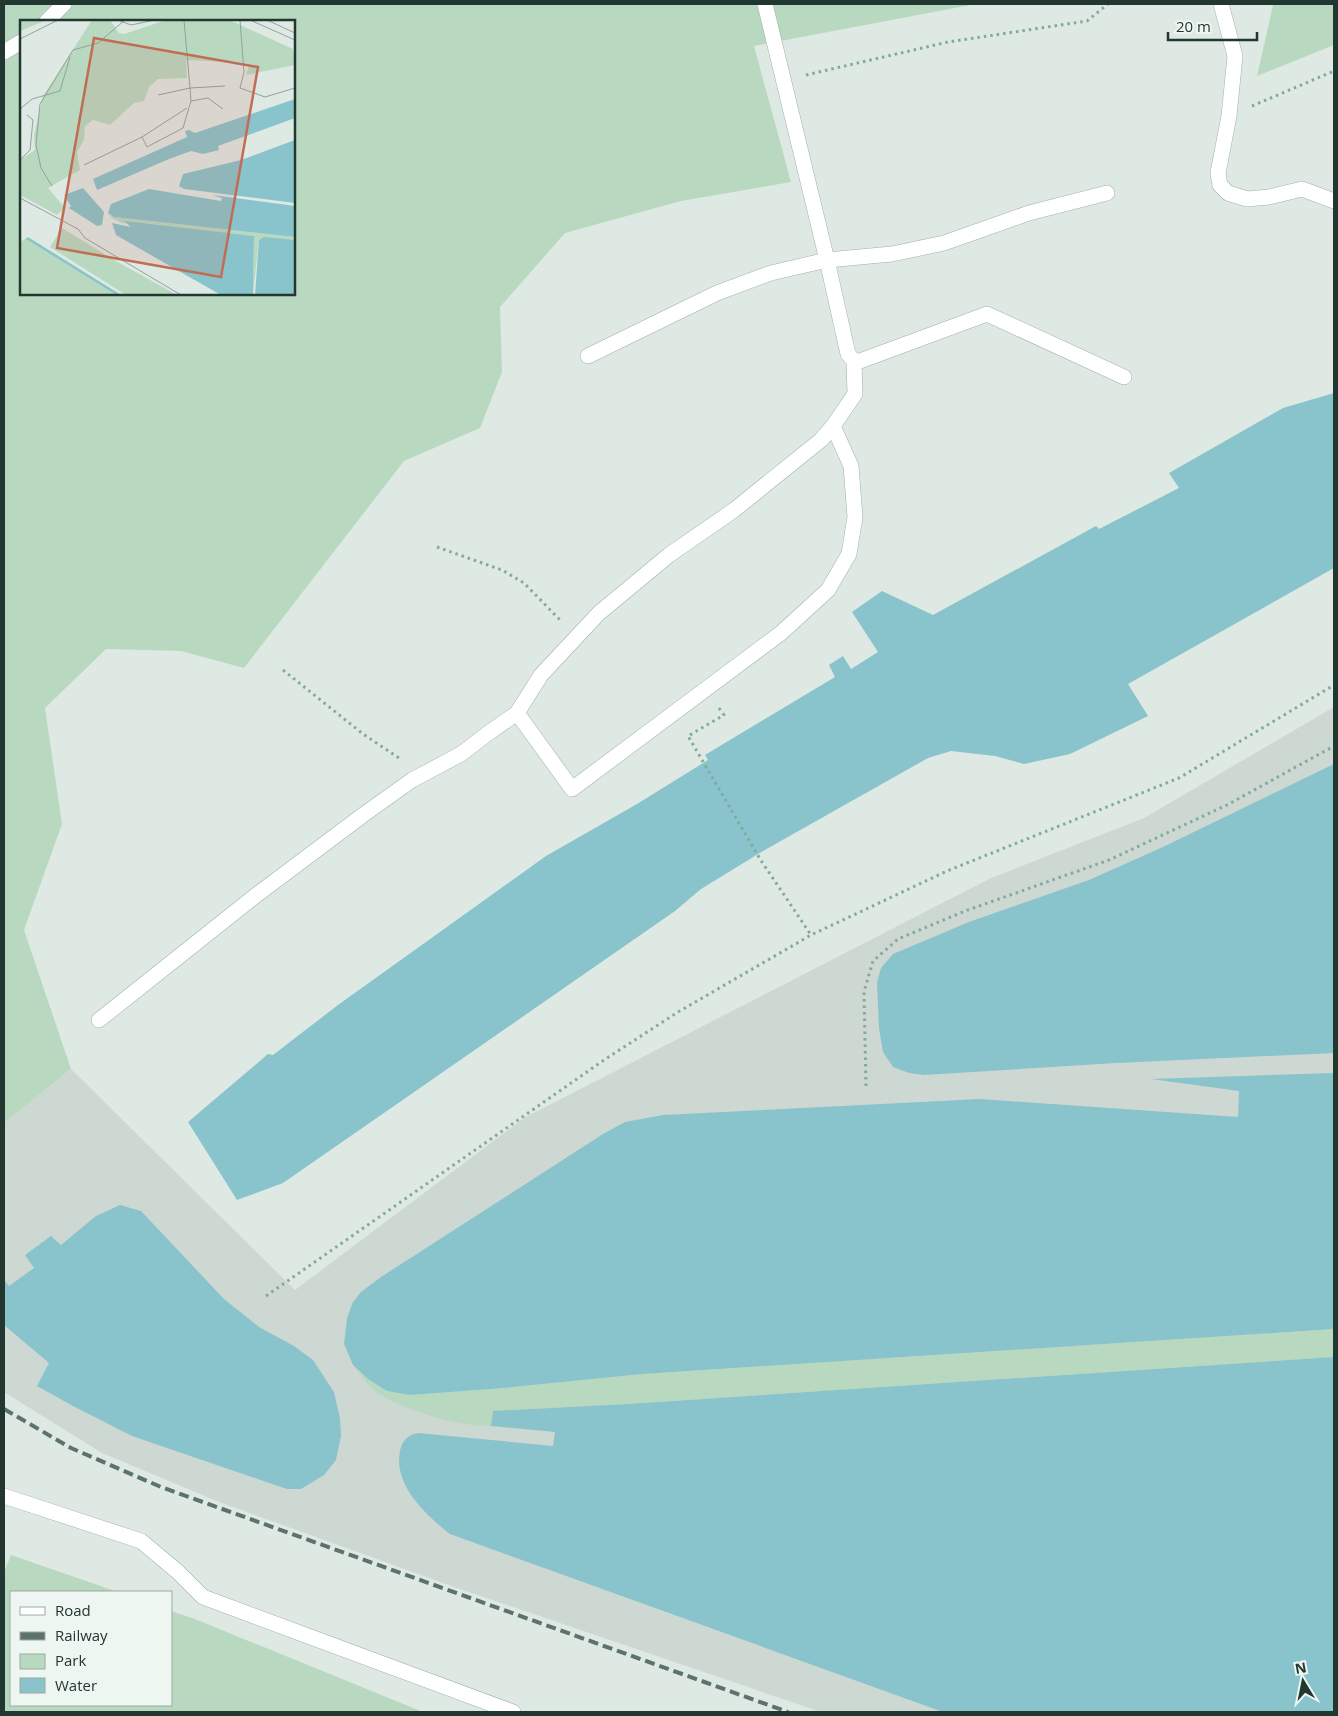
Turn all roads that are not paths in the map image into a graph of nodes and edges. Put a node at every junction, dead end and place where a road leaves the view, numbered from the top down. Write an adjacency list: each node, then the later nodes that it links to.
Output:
1 (64, 4): 4 (lane)
2 (765, 4): 9 (lane)
3 (1221, 4): 8 (lane)
4 (48, 20)
5 (20, 43): 6 (lane)
6 (4, 52)
7 (1107, 193): 9 (lane)
8 (1334, 201)
9 (827, 260): 10 (lane); 11 (lane)
10 (588, 356)
11 (854, 361): 12 (lane); 13 (lane)
12 (1124, 377)
13 (833, 426): 14 (lane); 14 (lane)
14 (517, 714): 15 (lane)
15 (99, 1020)
16 (4, 1496): 17 (lane)
17 (513, 1712)

